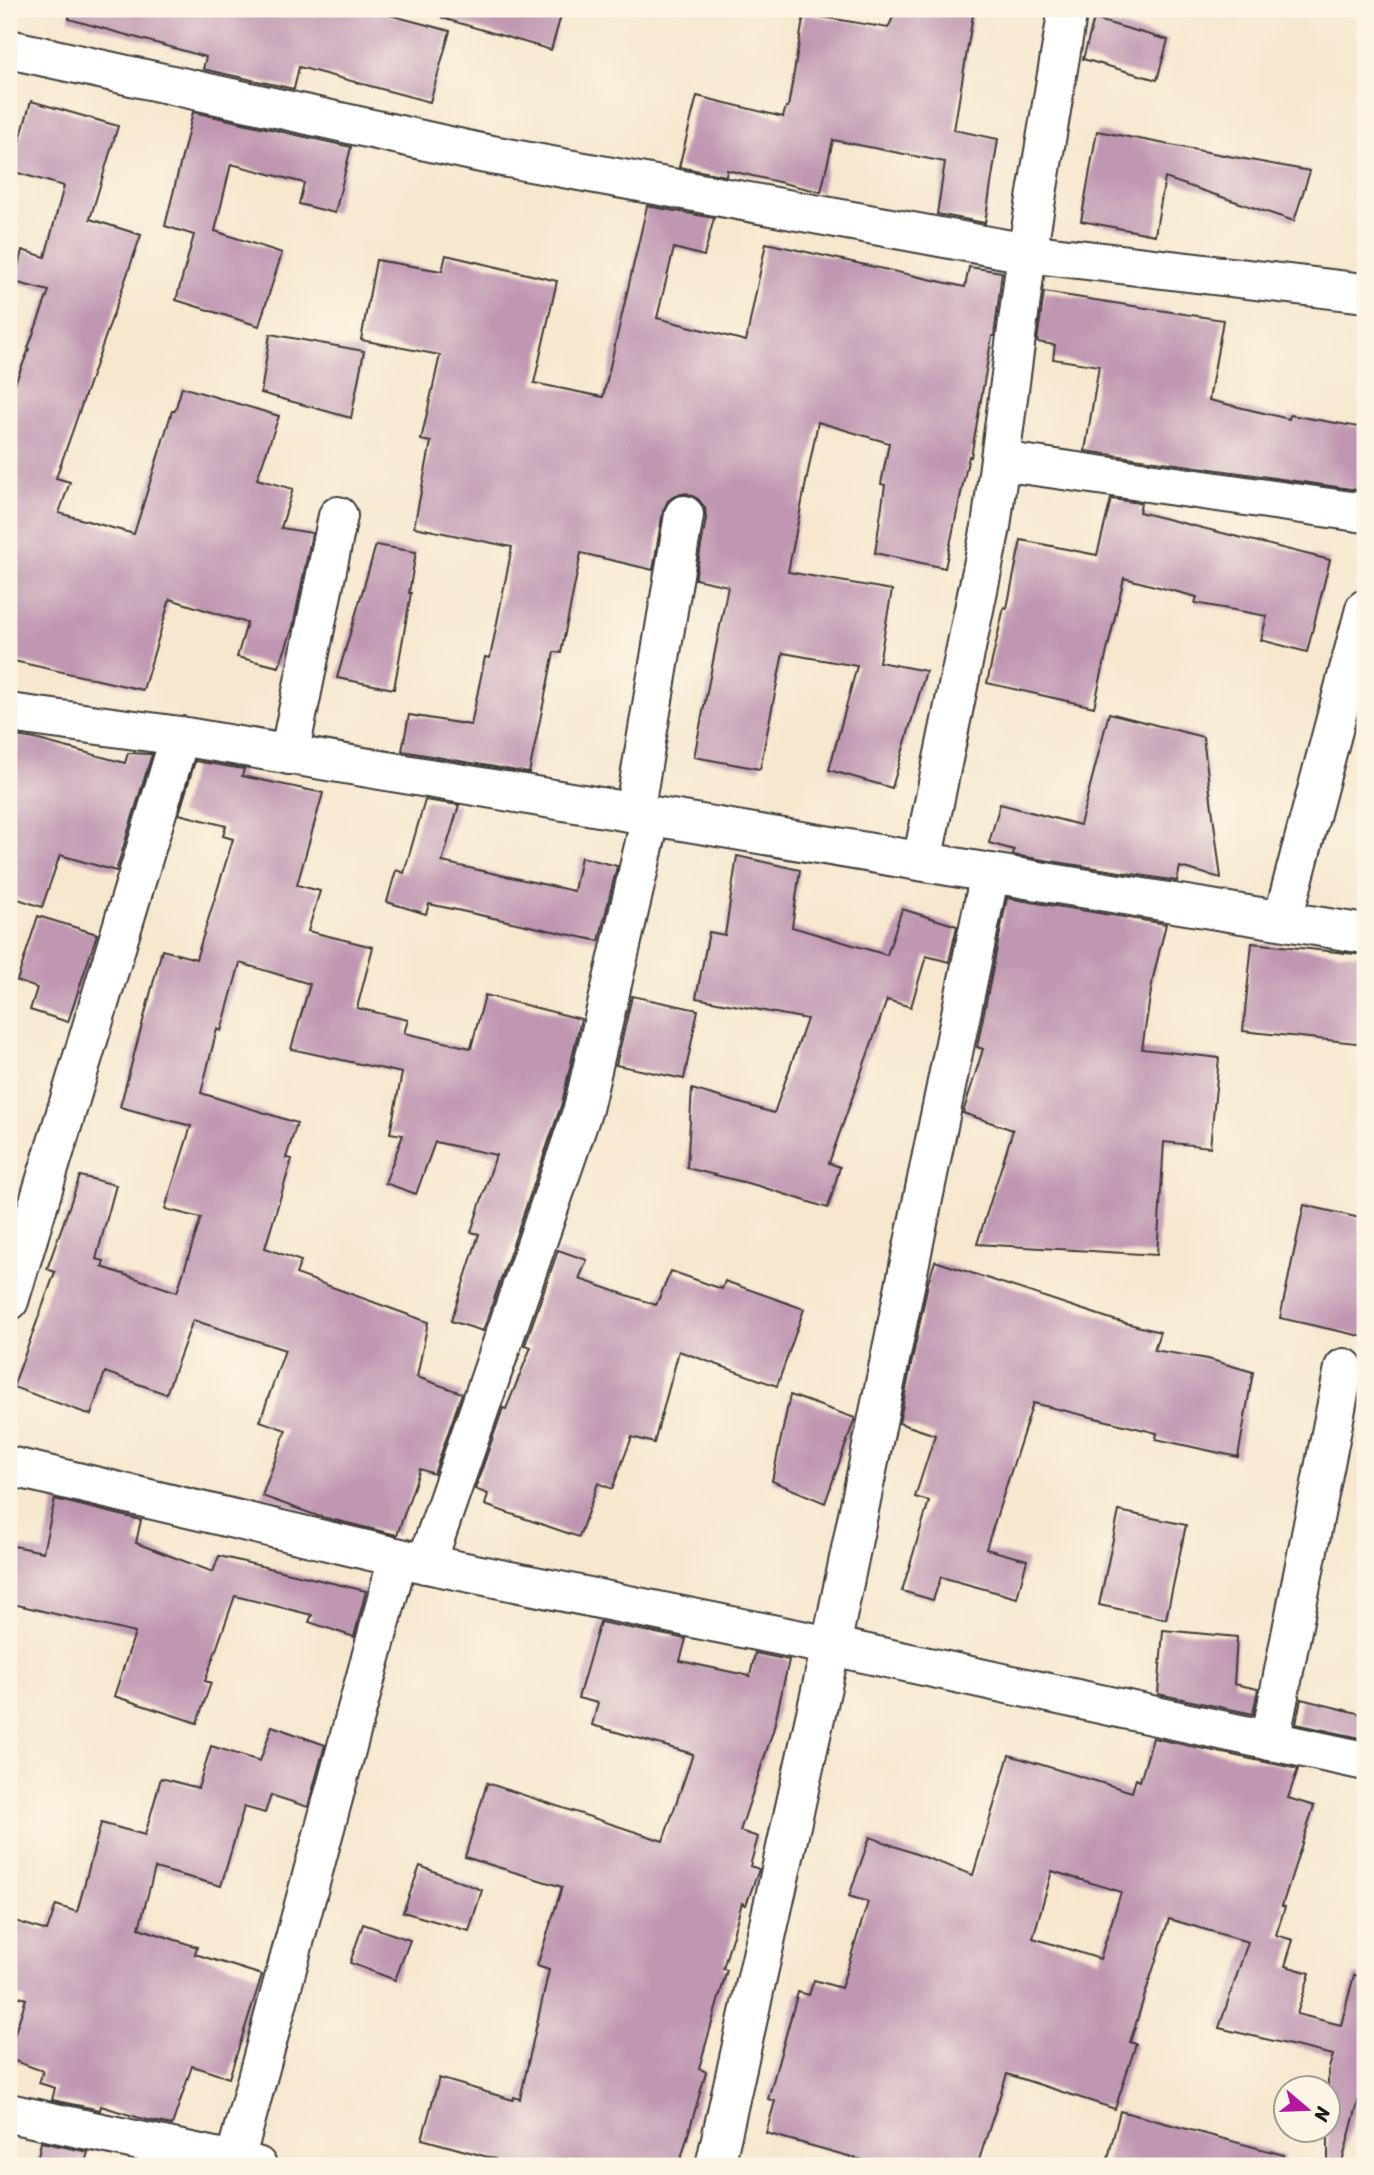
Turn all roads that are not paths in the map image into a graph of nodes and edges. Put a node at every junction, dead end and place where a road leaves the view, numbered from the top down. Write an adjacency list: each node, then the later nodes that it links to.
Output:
1 (1068, 9): 3 (street)
2 (9, 49): 3 (street)
3 (1027, 253): 4 (street); 5 (street)
4 (1365, 293)
5 (1000, 461): 6 (street); 14 (street)
6 (1365, 513)
7 (684, 515): 13 (street)
8 (338, 516): 12 (street)
9 (1365, 609): 16 (street)
10 (9, 713): 11 (street)
11 (180, 736): 12 (street); 18 (street)
12 (289, 755): 13 (street)
13 (643, 814): 14 (street); 22 (street)
14 (922, 862): 15 (street)
15 (990, 873): 16 (street); 23 (street)
16 (1283, 919): 17 (street)
17 (1365, 934)
18 (18, 1237): 19 (street)
19 (9, 1301)
20 (1345, 1368): 24 (street)
21 (9, 1466): 22 (street)
22 (412, 1561): 23 (street); 27 (street)
23 (831, 1646): 24 (street); 28 (street)
24 (1270, 1741): 25 (street)
25 (1365, 1761)
26 (9, 2113): 27 (street)
27 (246, 2163)
28 (715, 2166)

